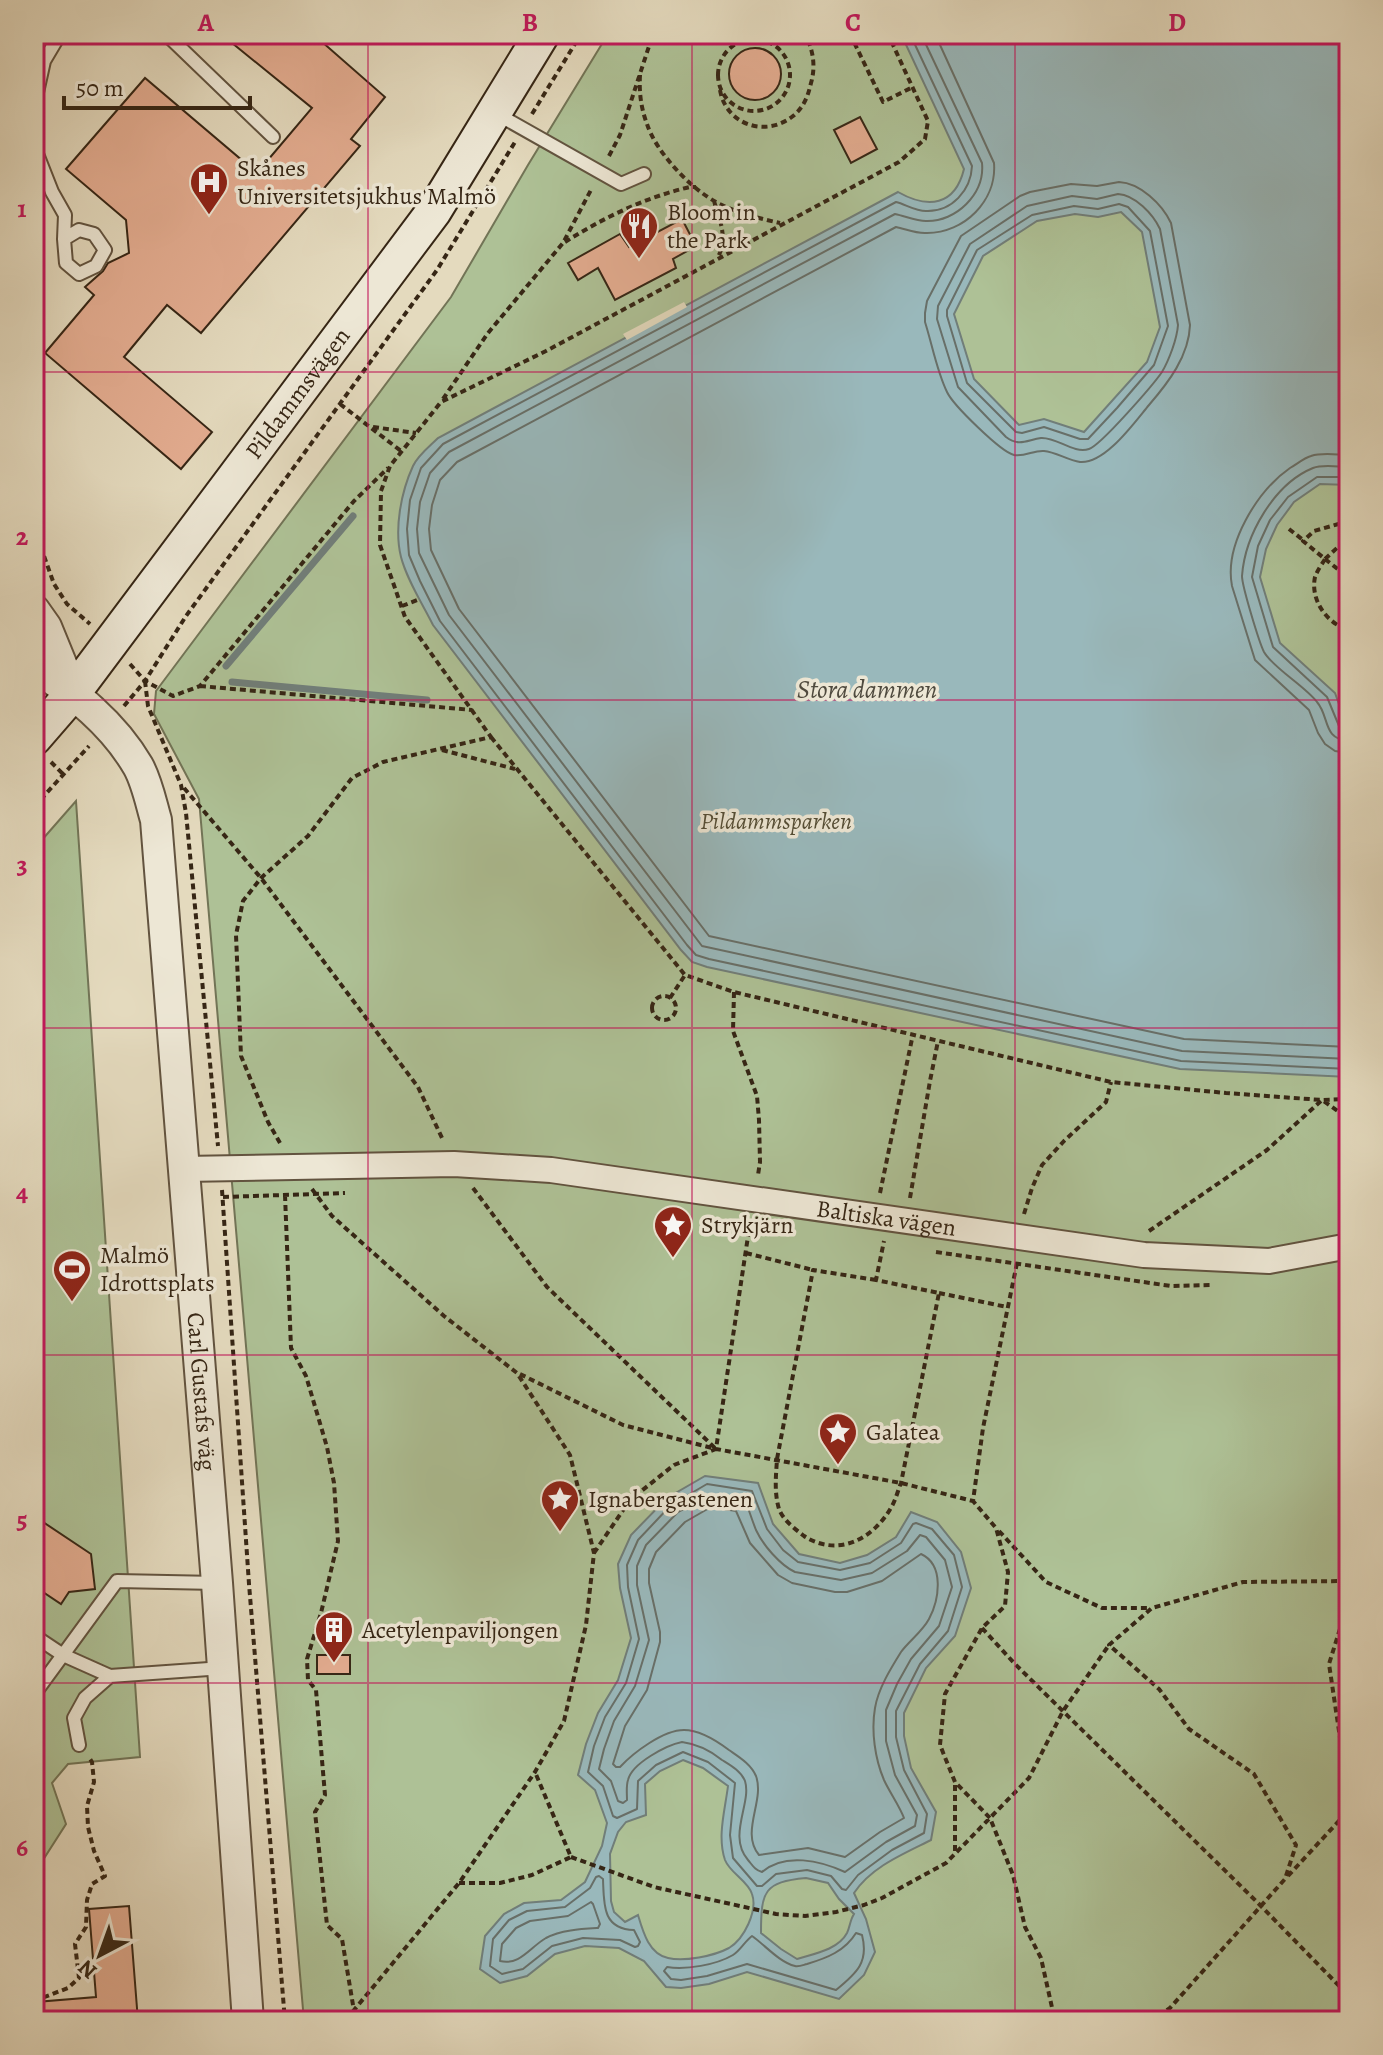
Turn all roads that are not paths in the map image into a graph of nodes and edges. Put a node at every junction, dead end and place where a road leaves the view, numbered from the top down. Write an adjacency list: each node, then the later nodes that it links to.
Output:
1 (60, 34): 7 (lane)
2 (166, 34): 5 (lane)
3 (542, 34): 4 (main road, Pildammsvägen)
4 (508, 121): 6 (lane); 10 (main road, Pildammsvägen)
5 (273, 137)
6 (644, 174)
7 (64, 239)
8 (34, 610): 10 (street, Carl Gustafs väg)
9 (34, 666): 10 (street, Carl Gustafs väg)
10 (73, 693): 11 (main road, Pildammsvägen); 12 (street, Carl Gustafs väg)
11 (34, 738)
12 (184, 1169): 13 (street, Baltiska vägen); 14 (street, Carl Gustafs väg)
13 (1349, 1246)
14 (217, 1583): 16 (lane); 17 (street, Carl Gustafs väg)
15 (39, 1639): 16 (lane)
16 (63, 1655): 18 (lane); 19 (lane)
17 (223, 1668): 18 (lane); 21 (street, Carl Gustafs väg)
18 (110, 1676): 20 (lane)
19 (34, 1686)
20 (79, 1745)
21 (248, 2021)

